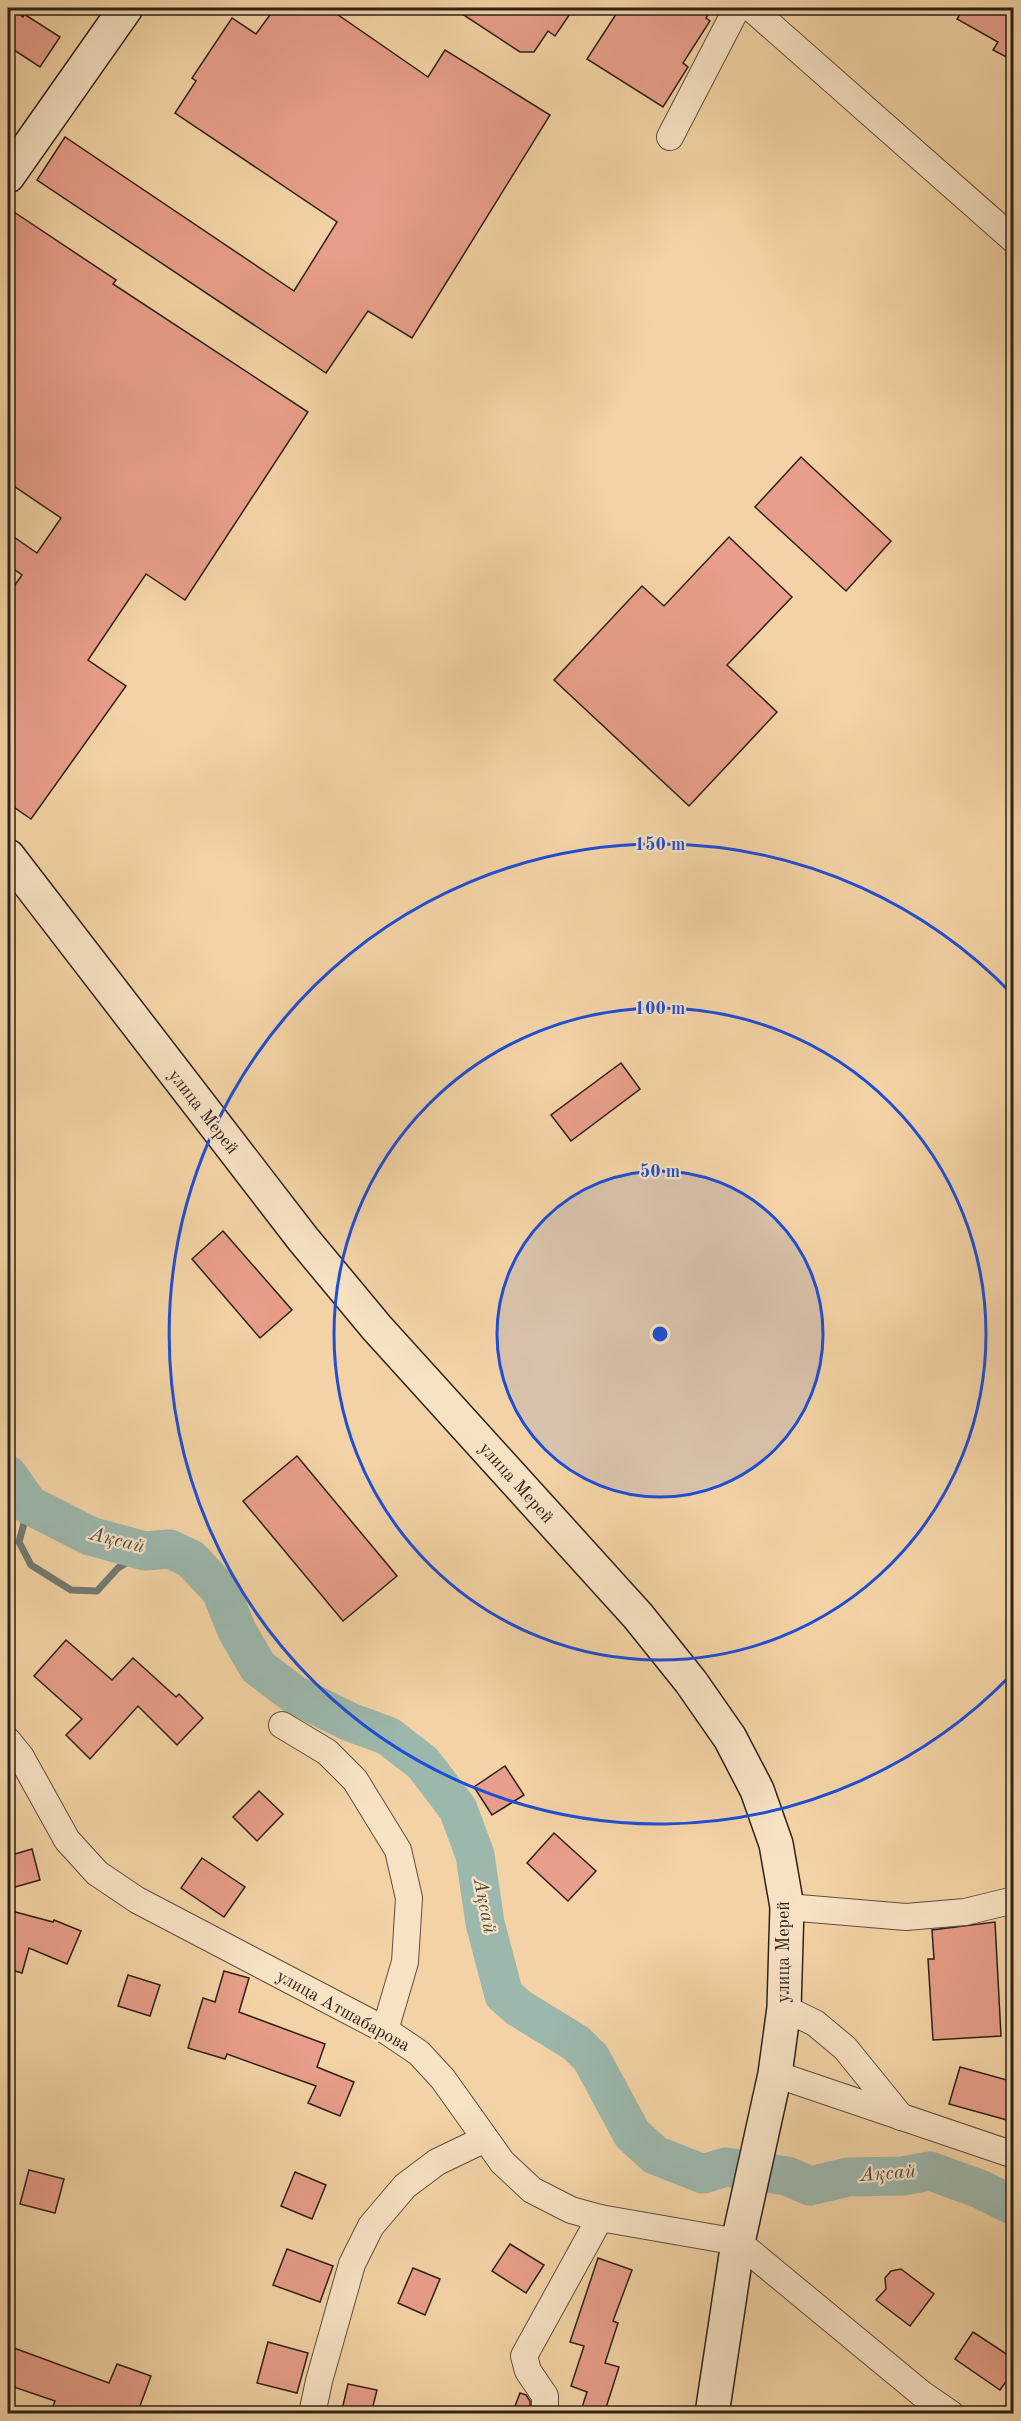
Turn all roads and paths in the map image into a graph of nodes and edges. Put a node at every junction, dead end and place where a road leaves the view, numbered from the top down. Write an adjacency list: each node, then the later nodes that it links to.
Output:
1 (126, 8): 5 (main road)
2 (737, 8): 4 (street)
3 (750, 8): 6 (street)
4 (670, 137)
5 (8, 176)
6 (1014, 240)
7 (8, 856): 11 (main road, улица Мерей)
8 (282, 1725): 13 (street)
9 (8, 1741): 13 (street, улица Атшабарова)
10 (1014, 1900): 11 (street)
11 (788, 1907): 12 (main road, улица Мерей)
12 (784, 2008): 14 (main road, улица Мерей); 15 (street)
13 (385, 2030): 16 (street, улица Атшабарова)
14 (775, 2074): 15 (street); 19 (main road, улица Мерей)
15 (901, 2117): 17 (street)
16 (485, 2139): 18 (street, улица Атшабарова); 20 (street)
17 (1014, 2155)
18 (600, 2218): 19 (street, улица Атшабарова); 21 (street)
19 (738, 2242): 22 (main road); 23 (street)
20 (312, 2414)
21 (545, 2414)
22 (712, 2414)
23 (951, 2414)

